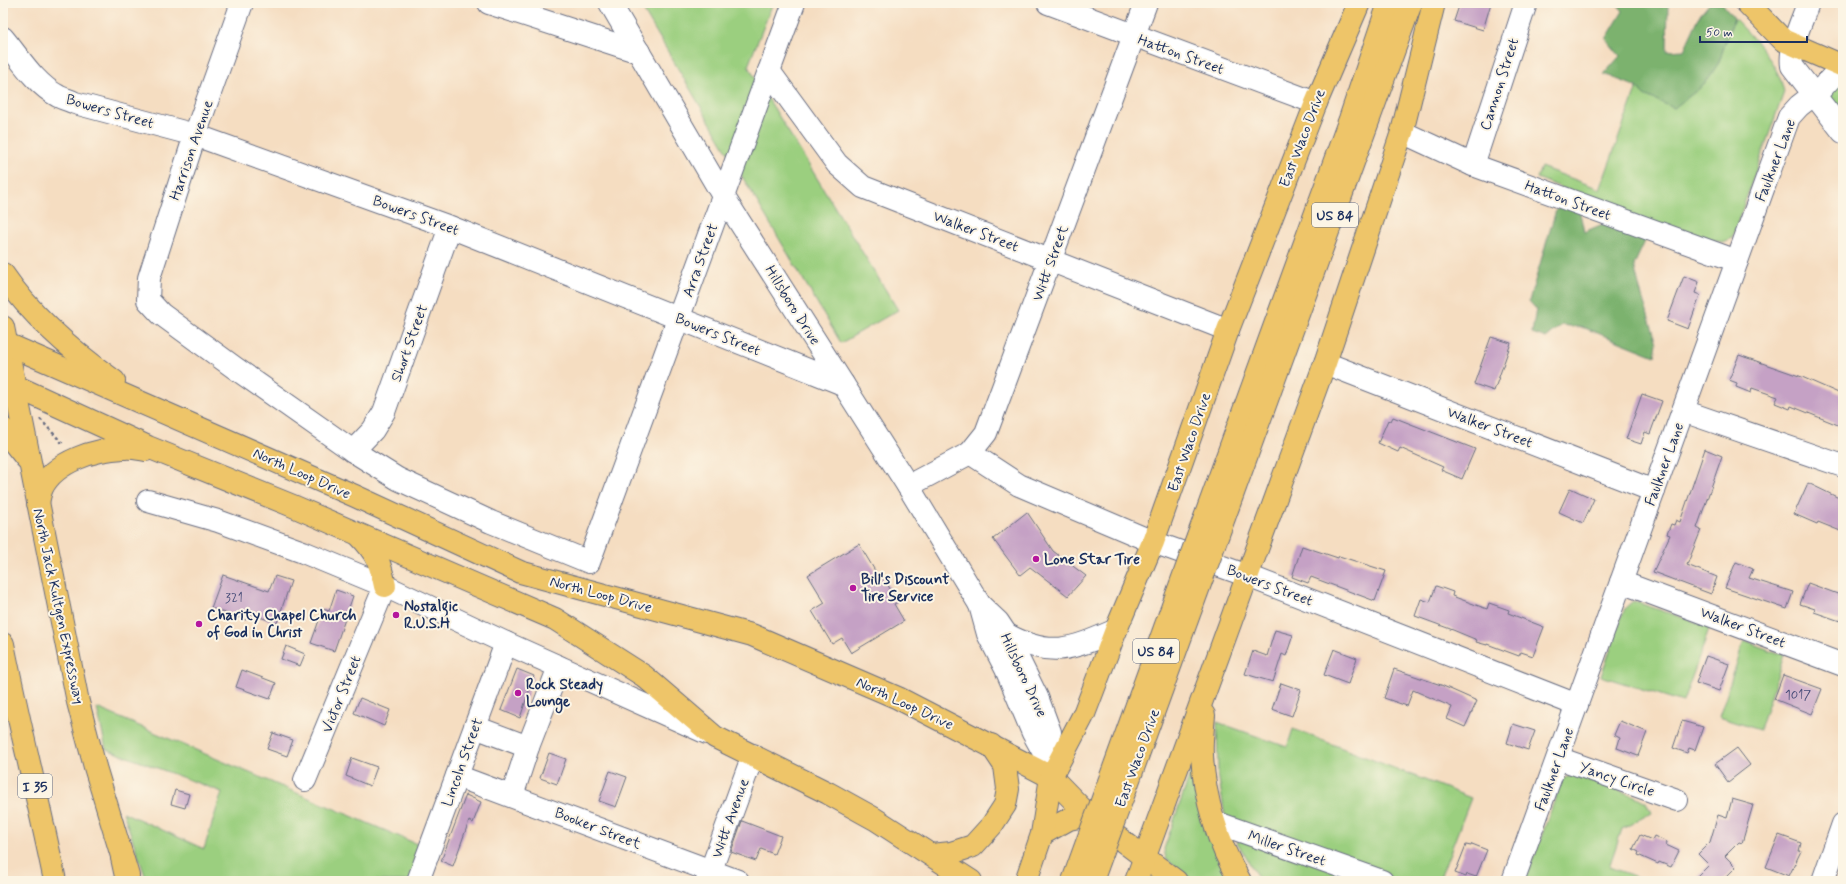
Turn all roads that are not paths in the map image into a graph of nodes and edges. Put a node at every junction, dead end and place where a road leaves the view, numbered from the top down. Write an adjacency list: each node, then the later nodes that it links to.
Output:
1 (242, 3): 24 (street, Harrison Avenue)
2 (489, 3): 17 (street)
3 (610, 3): 17 (street, Hillsboro Drive)
4 (794, 3): 19 (street, Arra Street)
5 (1048, 3): 14 (street, Hatton Street)
6 (1146, 3): 14 (street, Witt Street)
7 (1359, 3): 21 (main road, East Waco Drive)
8 (1389, 3): 40 (main road, East Waco Drive / US 84)
9 (1411, 3): 40 (main road, East Waco Drive / US 84)
10 (1434, 3): 22 (main road)
11 (1526, 3): 25 (street, Cannon Street)
12 (1747, 3): 16 (main road)
13 (1808, 3): 16 (street)
14 (1134, 36): 21 (street, Hatton Street); 28 (street, Witt Street)
15 (3, 38): 24 (street, Bowers Street)
16 (1794, 45): 18 (main road); 20 (street)
17 (639, 52): 26 (street, Hillsboro Drive)
18 (1843, 66): 20 (street, Faulkner Lane)
19 (769, 71): 26 (street, Arra Street); 28 (street, Walker Street)
20 (1813, 94): 23 (street); 29 (street, Faulkner Lane)
21 (1316, 103): 33 (main road, East Waco Drive)
22 (1402, 132): 25 (street, Hatton Street); 35 (main road)
23 (1843, 132)
24 (195, 135): 27 (street, Bowers Street); 31 (street, Harrison Avenue)
25 (1473, 165): 29 (street, Hatton Street)
26 (723, 196): 32 (street, Arra Street); 37 (street, Hillsboro Drive)
27 (450, 227): 32 (street, Bowers Street); 43 (street, Short Street)
28 (1051, 260): 33 (street, Walker Street); 44 (street, Witt Street)
29 (1737, 261): 39 (street, Faulkner Lane)
30 (3, 274): 38 (main road)
31 (148, 300): 43 (street, North Loop Drive)
32 (678, 318): 37 (street, Bowers Street); 53 (street, Arra Street)
33 (1228, 330): 52 (main road, East Waco Drive)
34 (4, 338): 36 (main road, North Jack Kultgen Expressway); 38 (main road, North Loop Drive)
35 (1325, 363): 48 (street, Walker Street); 54 (main road)
36 (9, 383): 42 (main road); 45 (main road, North Jack Kultgen Expressway)
37 (843, 384): 47 (street, Hillsboro Drive)
38 (145, 404): 68 (main road, North Loop Drive)
39 (1683, 411): 46 (street); 48 (street, Faulkner Lane)
40 (1249, 424): 95 (main road, East Waco Drive / US 84, bridge); 96 (main road, East Waco Drive / US 84, bridge)
41 (3, 429): 45 (main road)
42 (157, 451): 50 (main road); 51 (main road)
43 (353, 451): 53 (street, North Loop Drive)
44 (970, 453): 47 (street, Witt Street); 52 (street, Bowers Street)
45 (30, 464): 50 (main road, North Jack Kultgen Expressway)
46 (1843, 466)
47 (908, 486): 57 (street, Hillsboro Drive)
48 (1654, 491): 55 (street, Faulkner Lane)
49 (148, 501): 56 (street)
50 (38, 503): 85 (main road, North Jack Kultgen Expressway)
51 (360, 535): 56 (main road); 67 (main road)
52 (1153, 542): 54 (street, Bowers Street); 58 (main road, East Waco Drive)
53 (589, 562)
54 (1248, 576): 64 (main road); 65 (street, Bowers Street)
55 (1621, 582): 62 (street, Walker Street); 65 (street, Faulkner Lane)
56 (385, 586): 60 (street); 75 (street, Victor Street)
57 (980, 606): 59 (street, Hillsboro Drive); 70 (street, Hillsboro Drive)
58 (1116, 630): 59 (street); 74 (main road, East Waco Drive)
59 (1006, 634): 70 (street, Hillsboro Drive)
60 (506, 643): 63 (street); 66 (street, Lincoln Street)
61 (3, 644): 78 (main road, I 35)
62 (1843, 665)
63 (559, 667): 67 (street); 69 (street)
64 (1205, 692): 80 (main road); 84 (main road)
65 (1577, 705): 72 (street, Faulkner Lane)
66 (475, 727): 69 (street); 73 (street, Lincoln Street)
67 (715, 737): 71 (main road)
68 (990, 745): 74 (main road, North Loop Drive); 83 (main road)
69 (528, 747): 76 (street)
70 (1044, 753): 74 (street, Hillsboro Drive)
71 (753, 755): 83 (main road); 86 (street, Witt Avenue)
72 (1558, 758): 77 (street, Yancy Circle); 101 (street, Faulkner Lane)
73 (457, 776): 76 (street, Booker Street); 91 (street, Lincoln Street)
74 (1051, 777): 79 (main road, North Loop Drive); 82 (main road, East Waco Drive)
75 (306, 780)
76 (512, 796): 86 (street, Booker Street)
77 (1677, 800)
78 (40, 805): 87 (main road, I 35); 88 (main road)
79 (1088, 815): 82 (main road); 84 (main road, North Loop Drive)
80 (1215, 822): 99 (main road); 100 (street, Miller Street)
81 (1843, 824): 102 (street)
82 (1042, 834): 94 (main road, East Waco Drive)
83 (932, 855): 93 (main road)
84 (1145, 857): 97 (main road); 98 (main road, North Loop Drive)
85 (122, 858): 89 (main road); 90 (main road, North Jack Kultgen Expressway)
86 (709, 876): 92 (street, Booker Street)
87 (55, 881)
88 (64, 881)
89 (127, 881)
90 (130, 881)
91 (418, 881)
92 (738, 881)
93 (971, 881)
94 (1026, 881)
95 (1073, 881)
96 (1092, 881)
97 (1136, 881)
98 (1176, 881)
99 (1240, 881)
100 (1382, 881)
101 (1513, 881)
102 (1823, 881)

